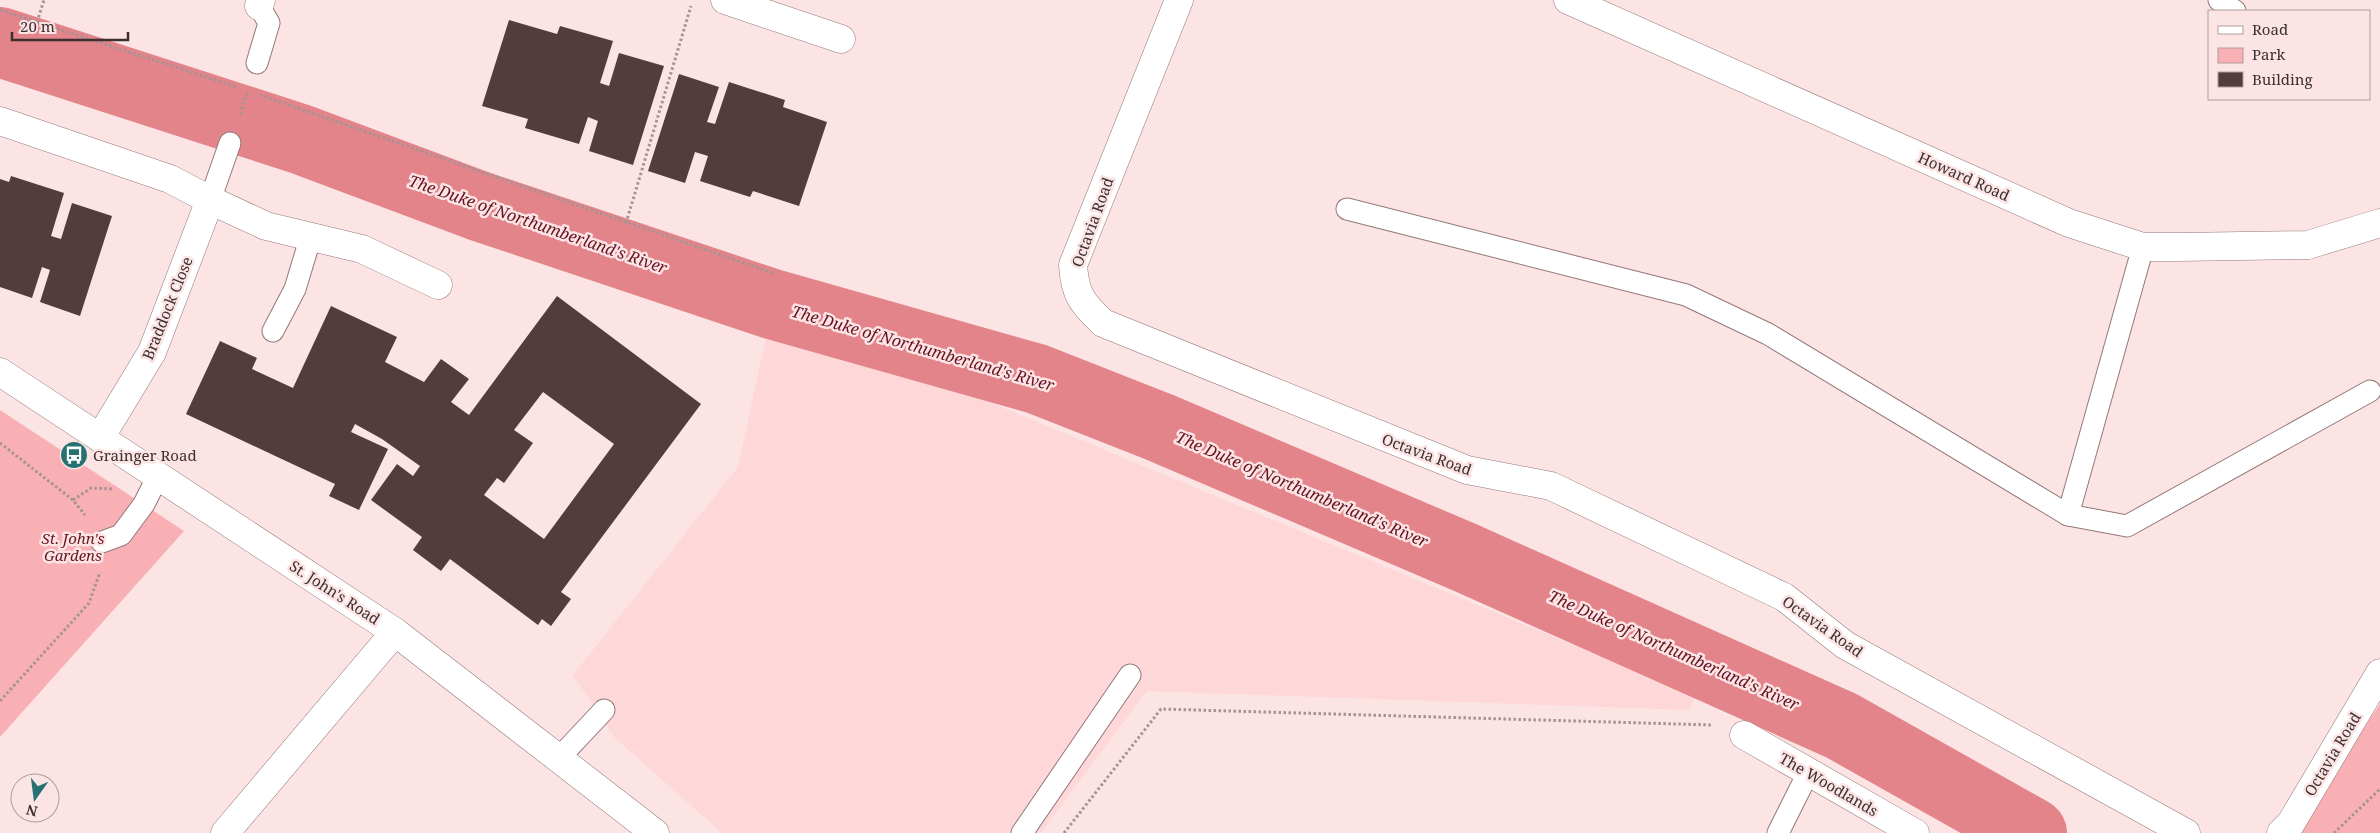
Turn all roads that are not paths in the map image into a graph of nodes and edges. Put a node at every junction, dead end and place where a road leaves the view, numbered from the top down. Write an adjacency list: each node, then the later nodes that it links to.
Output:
1 (725, 0): 7 (street)
2 (1179, 0): 36 (street, Octavia Road)
3 (1568, 0): 15 (street, Howard Road)
4 (2219, 0): 6 (lane)
5 (260, 3): 8 (lane)
6 (2234, 10)
7 (841, 39)
8 (257, 62)
9 (0, 121): 11 (street)
10 (230, 143): 11 (lane)
11 (210, 200): 14 (street); 20 (street, Braddock Close)
12 (1347, 208): 22 (lane)
13 (2380, 223): 15 (street, Howard Road)
14 (311, 236): 16 (street); 17 (lane)
15 (2143, 246): 22 (lane)
16 (438, 285)
17 (273, 331)
18 (0, 372): 20 (street, St. John's Road)
19 (2370, 391): 22 (lane)
20 (100, 438): 21 (street, St. John's Road)
21 (158, 476): 23 (lane); 24 (street, St. John's Road)
22 (2068, 515)
23 (102, 542)
24 (395, 632): 29 (street, St. John's Road); 31 (street)
25 (2380, 673): 37 (street, Octavia Road)
26 (1130, 675): 33 (lane)
27 (604, 710): 29 (lane)
28 (1744, 735): 30 (street, The Woodlands)
29 (560, 758): 32 (street, St. John's Road)
30 (1808, 773): 34 (lane); 35 (street, The Woodlands)
31 (225, 833)
32 (655, 833)
33 (1022, 833)
34 (1778, 833)
35 (1915, 833)
36 (2186, 833)
37 (2281, 833)

